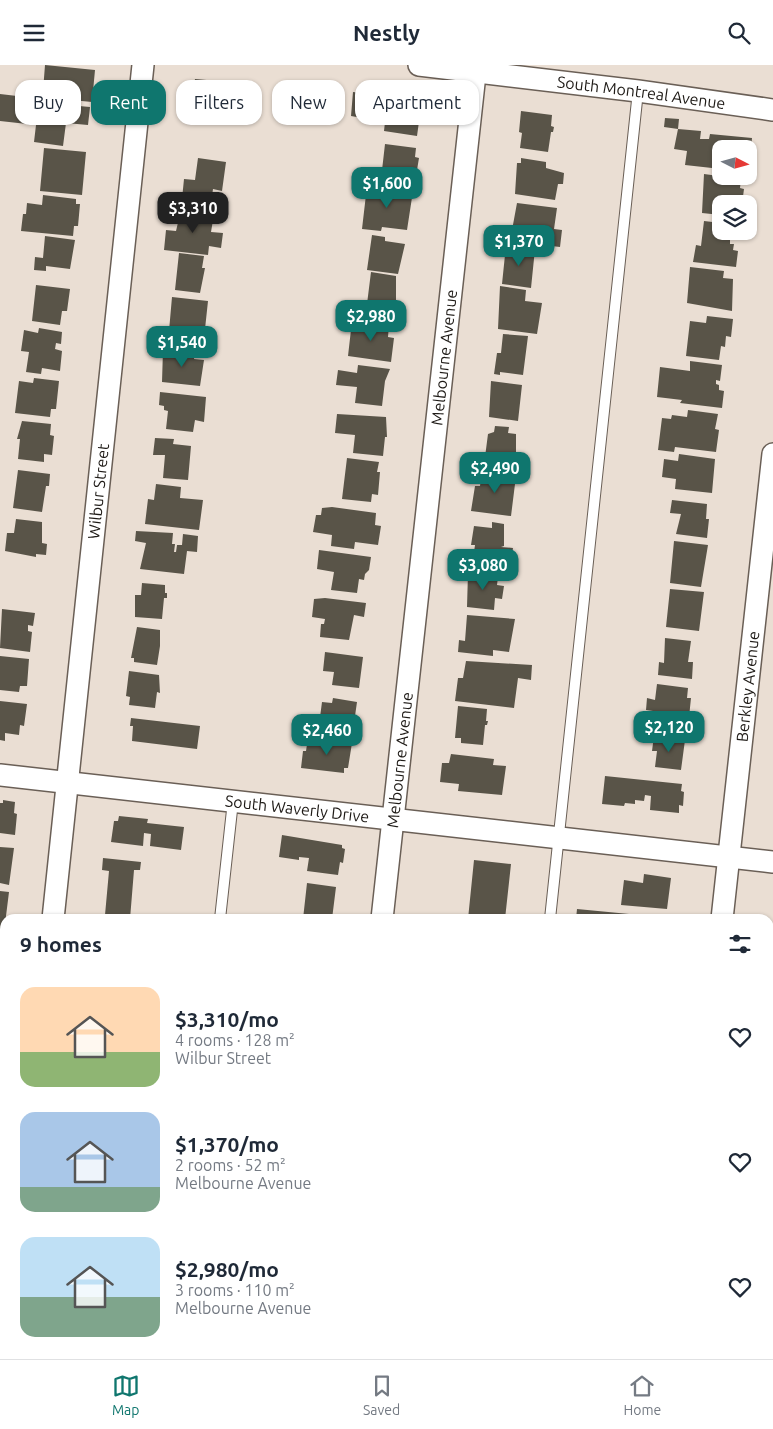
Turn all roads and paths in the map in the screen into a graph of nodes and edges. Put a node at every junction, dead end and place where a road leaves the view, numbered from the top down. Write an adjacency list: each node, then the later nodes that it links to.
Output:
1 (143, 65): 8 (street, Wilbur Street)
2 (419, 65): 3 (street, South Montreal Avenue)
3 (475, 68): 4 (street, South Montreal Avenue); 10 (street, Melbourne Avenue)
4 (638, 91): 5 (street, South Montreal Avenue); 11 (lane)
5 (773, 111)
6 (773, 454): 12 (street, Berkley Avenue)
7 (0, 775): 8 (street, South Waverly Drive)
8 (68, 782): 9 (street, South Waverly Drive); 14 (street, Wilbur Street)
9 (233, 801): 10 (street, South Waverly Drive); 15 (lane)
10 (393, 819): 11 (street, South Waverly Drive); 16 (street, Melbourne Avenue)
11 (559, 838): 12 (street, South Waverly Drive); 17 (lane)
12 (729, 857): 13 (street, South Waverly Drive); 18 (street, Berkley Avenue)
13 (773, 862)
14 (54, 914)
15 (221, 914)
16 (383, 914)
17 (551, 914)
18 (723, 914)

